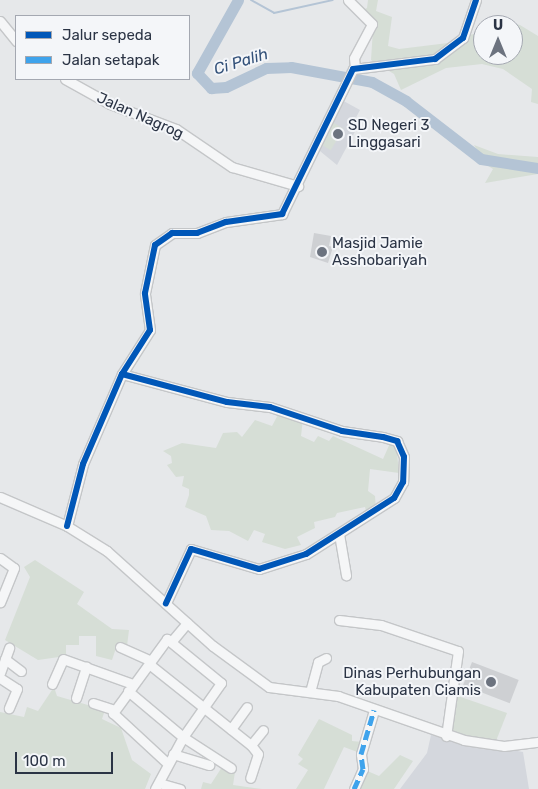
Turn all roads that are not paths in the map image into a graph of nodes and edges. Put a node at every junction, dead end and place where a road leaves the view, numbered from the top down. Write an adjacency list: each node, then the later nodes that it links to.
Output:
1 (348, 0): 5 (street)
2 (476, 0): 5 (street)
3 (0, 21): 4 (street)
4 (15, 40)
5 (354, 68): 7 (street)
6 (67, 80): 7 (street, Jalan Nagrog)
7 (298, 186): 8 (street)
8 (122, 374): 10 (street); 11 (street)
9 (0, 497): 10 (street)
10 (67, 526): 15 (street)
11 (339, 534): 13 (street); 15 (street)
12 (0, 558): 14 (street)
13 (346, 575)
14 (1, 597)
15 (166, 604): 17 (street)
16 (339, 620): 41 (street)
17 (187, 623): 18 (street); 30 (street)
18 (171, 642): 23 (street); 33 (street)
19 (120, 647): 23 (street)
20 (10, 648): 22 (street)
21 (326, 658): 30 (street)
22 (5, 659): 25 (street); 26 (street)
23 (150, 662): 29 (street); 33 (street)
24 (86, 666): 28 (street); 29 (street); 31 (street)
25 (21, 671)
26 (0, 673)
27 (0, 678): 34 (street)
28 (52, 684)
29 (130, 687): 36 (street); 40 (street)
30 (310, 692): 37 (street)
31 (76, 698)
32 (93, 703): 36 (street)
33 (204, 706): 38 (street); 40 (street)
34 (9, 708)
35 (247, 708): 38 (street)
36 (114, 710): 45 (street)
37 (374, 710): 41 (street); 51 (street)
38 (231, 729): 43 (street)
39 (263, 730): 43 (street)
40 (183, 736): 44 (street); 47 (street)
41 (446, 736): 42 (street)
42 (538, 742)
43 (251, 745): 48 (street)
44 (173, 754): 45 (street); 46 (street)
45 (167, 763): 49 (street)
46 (208, 766)
47 (231, 768)
48 (250, 778)
49 (157, 786): 50 (street)
50 (180, 789)
51 (354, 789)

